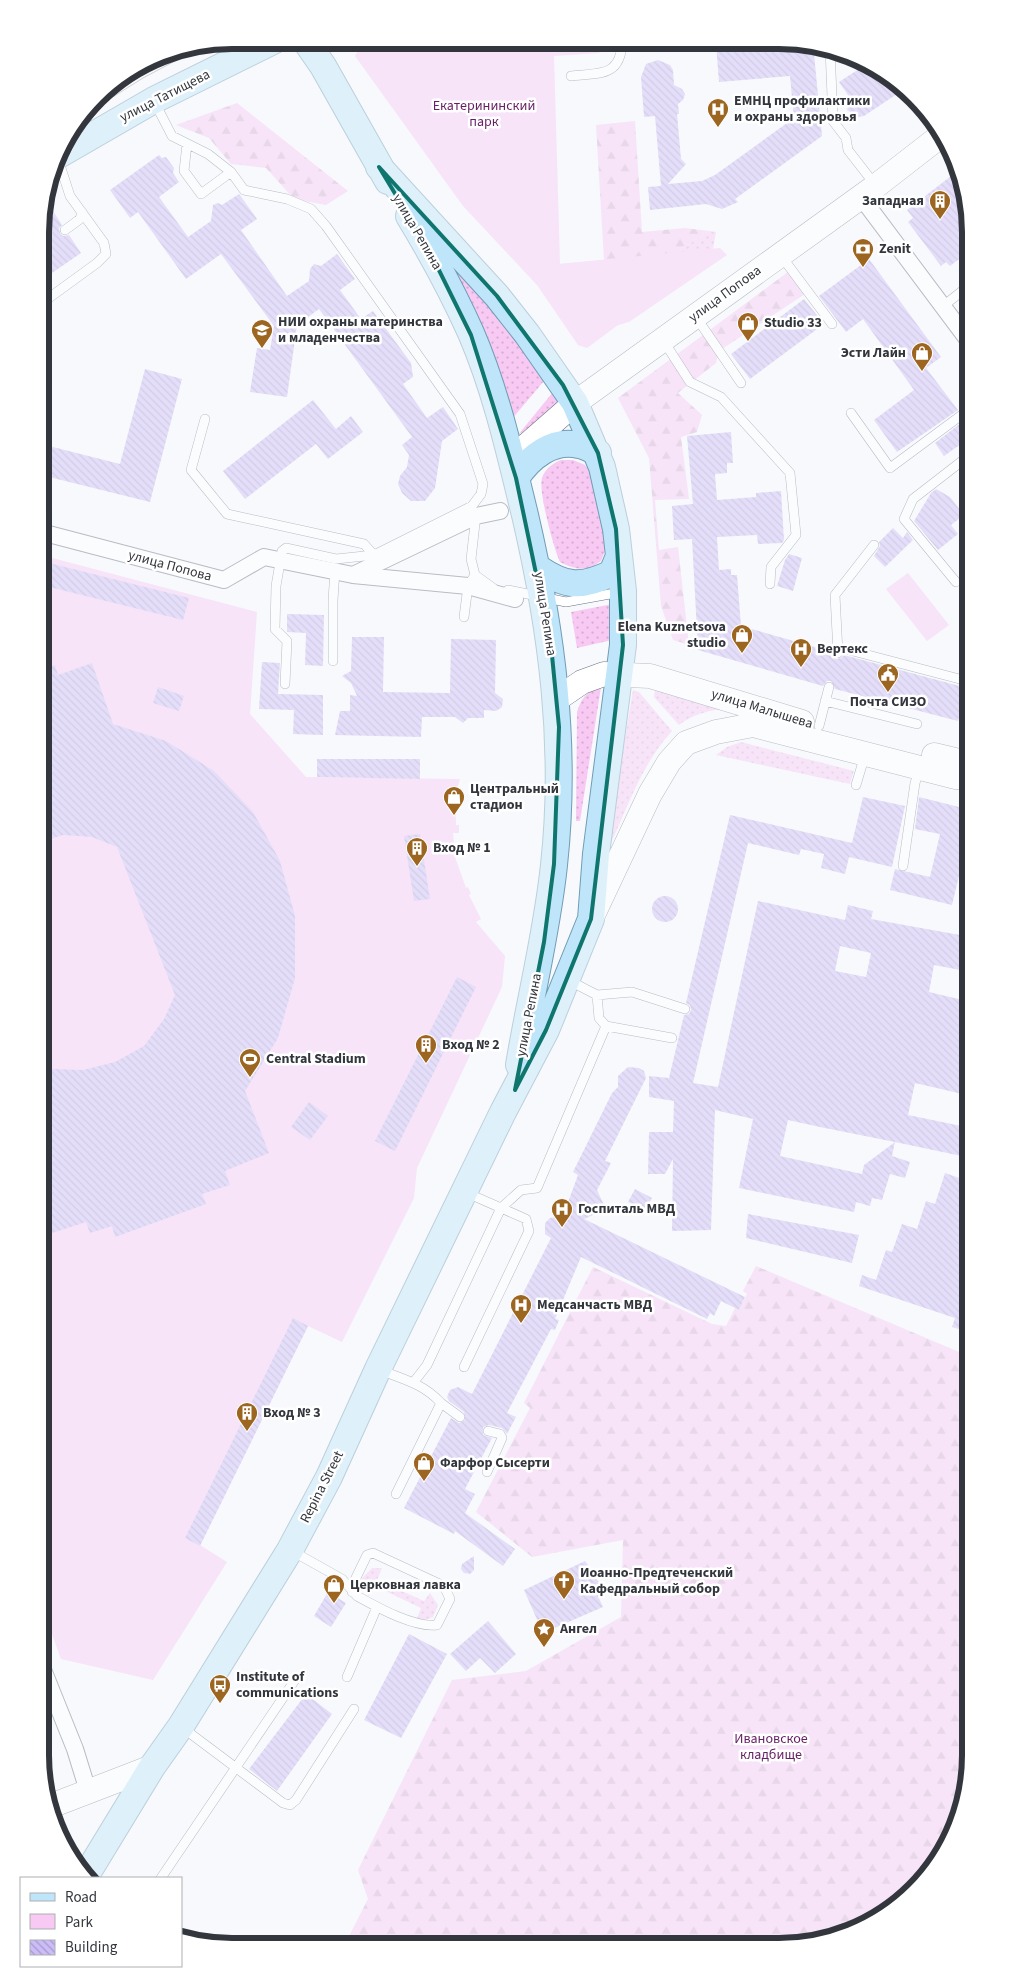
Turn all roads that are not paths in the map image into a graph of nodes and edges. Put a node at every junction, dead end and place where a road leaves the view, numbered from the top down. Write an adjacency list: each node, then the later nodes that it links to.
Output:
1 (257, 49): 6 (main road, улица Татищева)
2 (311, 49): 10 (main road, улица Репина)
3 (621, 49): 5 (lane)
4 (830, 56): 13 (lane)
5 (571, 76)
6 (154, 100): 8 (lane); 9 (main road, улица Татищева)
7 (937, 139): 13 (main road, улица Попова)
8 (187, 144): 12 (lane); 12 (lane)
9 (69, 149)
10 (379, 166): 25 (main road, улица Репина); 31 (main road, улица Репина)
11 (60, 168): 14 (lane)
12 (231, 172): 32 (lane)
13 (868, 192): 16 (main road, улица Попова); 19 (street)
14 (82, 212): 15 (lane); 18 (lane)
15 (66, 230)
16 (780, 254): 20 (main road, улица Попова); 21 (lane)
17 (962, 291): 19 (lane)
18 (49, 298)
19 (942, 306): 22 (street)
20 (696, 316): 23 (main road, улица Попова); 24 (lane)
21 (832, 324)
22 (962, 332)
23 (663, 340): 25 (main road, улица Попова); 44 (lane)
24 (741, 383)
25 (575, 403): 29 (main road, улица Репина); 31 (main road, улица Попова)
26 (851, 413): 27 (lane)
27 (962, 415)
28 (205, 419): 36 (lane)
29 (598, 453): 31 (main road); 37 (main road, улица Репина)
30 (962, 461): 43 (lane)
31 (514, 468): 40 (main road, улица Репина)
32 (474, 511): 33 (street); 36 (lane); 41 (street); 42 (lane)
33 (500, 511)
34 (49, 534): 38 (street, улица Попова)
35 (874, 544): 50 (lane)
36 (374, 555): 39 (lane)
37 (619, 556): 40 (main road); 45 (main road, улица Репина)
38 (280, 561): 39 (street, улица Попова); 54 (lane)
39 (336, 565): 41 (street, улица Попова); 51 (lane)
40 (538, 568): 46 (main road, улица Репина)
41 (353, 575): 42 (street, улица Попова)
42 (471, 581): 46 (lane); 47 (street, улица Попова); 48 (lane)
43 (956, 582)
44 (770, 584)
45 (623, 591): 46 (lane); 52 (main road, улица Репина)
46 (543, 598): 56 (main road, улица Репина)
47 (515, 599)
48 (464, 617)
49 (849, 650): 53 (lane)
50 (838, 653)
51 (333, 661)
52 (618, 674): 56 (main road, улица Малышева); 59 (main road, улица Малышева); 66 (main road, улица Репина)
53 (962, 680)
54 (285, 684)
55 (828, 687): 57 (lane)
56 (557, 699): 72 (main road, улица Репина)
57 (825, 701): 58 (lane); 59 (lane)
58 (917, 724)
59 (809, 732): 60 (main road, улица Малышева); 61 (main road, улица Малышева); 66 (main road, улица Репина)
60 (865, 754): 62 (main road, улица Малышева); 64 (lane)
61 (962, 762)
62 (921, 764): 63 (main road, улица Малышева); 65 (lane)
63 (962, 775)
64 (856, 785)
65 (903, 866)
66 (590, 919): 67 (main road, улица Репина)
67 (566, 979): 68 (lane); 72 (main road, улица Репина)
68 (597, 995): 69 (lane); 70 (lane)
69 (685, 1009)
70 (606, 1026): 71 (lane); 74 (lane)
71 (672, 1038)
72 (515, 1090): 73 (main road, улица Репина)
73 (465, 1192): 74 (lane); 76 (main road, Repina Street)
74 (501, 1208): 75 (lane); 77 (lane)
75 (464, 1367)
76 (378, 1369): 77 (lane); 83 (main road, Repina Street)
77 (413, 1383): 78 (lane)
78 (441, 1403): 79 (lane); 82 (lane)
79 (460, 1417)
80 (488, 1431): 81 (lane)
81 (487, 1472)
82 (396, 1494)
83 (290, 1550): 84 (lane); 90 (main road, Repina Street)
84 (352, 1592): 85 (lane); 85 (lane)
85 (378, 1607): 87 (lane)
86 (297, 1677): 91 (lane)
87 (347, 1677)
88 (49, 1684): 93 (street)
89 (354, 1709): 91 (lane)
90 (180, 1726): 91 (lane); 92 (main road, Repina Street)
91 (235, 1766): 96 (lane)
92 (152, 1767): 93 (main road); 95 (main road)
93 (88, 1791): 94 (main road)
94 (55, 1803)
95 (89, 1870)
96 (162, 1877)

